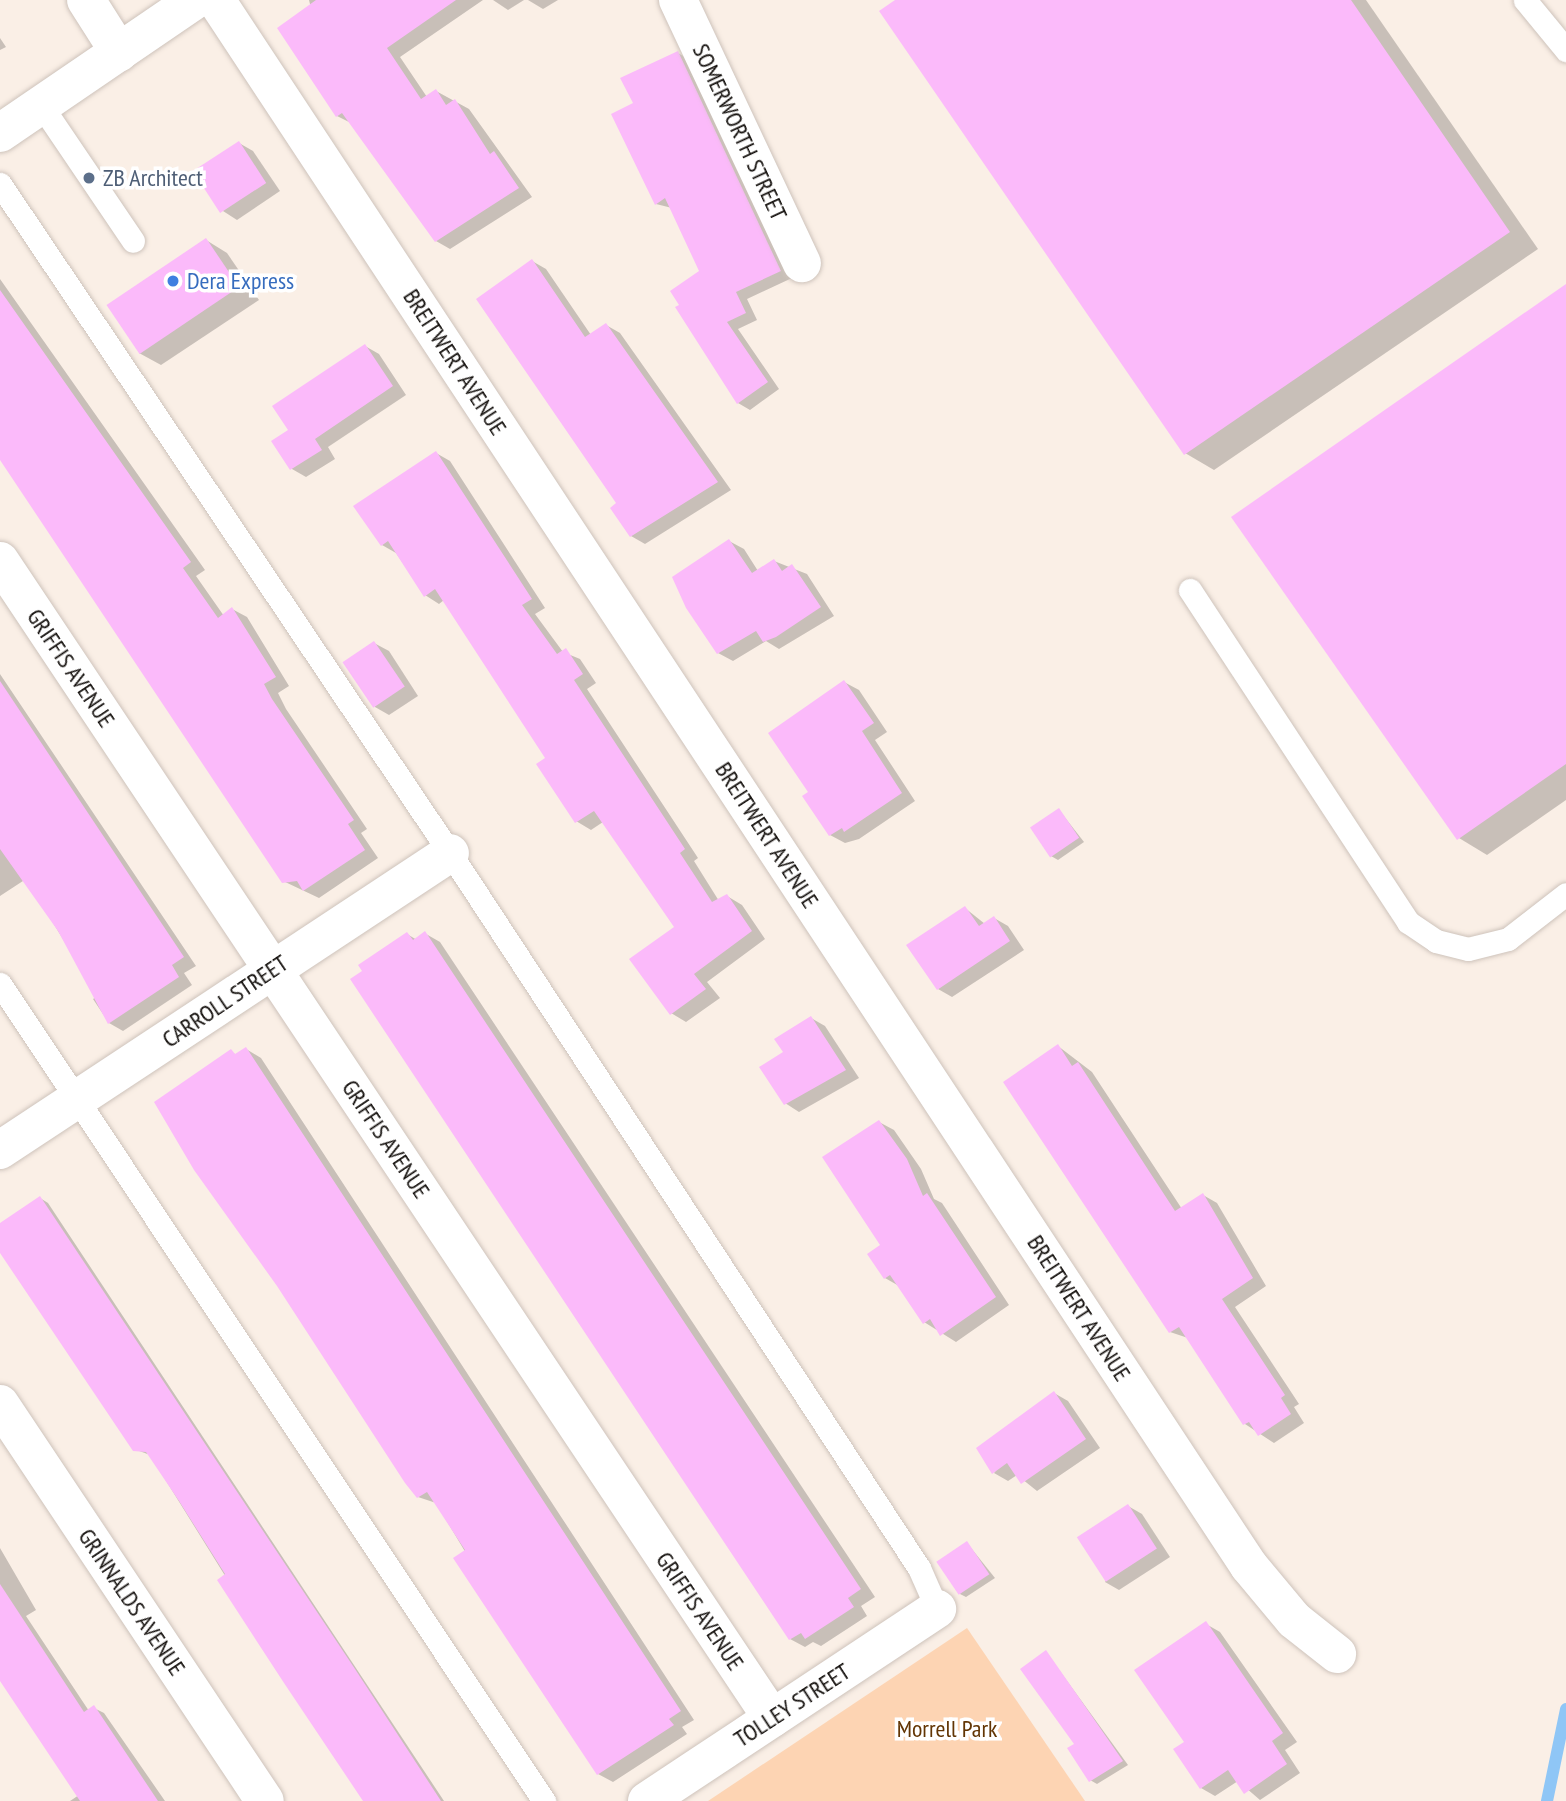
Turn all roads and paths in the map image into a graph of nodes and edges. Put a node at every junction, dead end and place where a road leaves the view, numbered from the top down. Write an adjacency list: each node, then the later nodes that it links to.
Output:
1 (86, 0): 7 (street)
2 (195, 0): 7 (street)
3 (216, 0): 23 (street, BREITWERT AVENUE)
4 (678, 0): 12 (street, SOMERWORTH STREET)
5 (1525, 0): 6 (lane)
6 (1566, 50)
7 (119, 52): 8 (street)
8 (41, 105): 9 (street); 11 (lane)
9 (0, 133)
10 (0, 184): 15 (lane)
11 (133, 241)
12 (802, 263)
13 (0, 561): 17 (street, GRIFFIS AVENUE)
14 (1190, 590): 16 (lane)
15 (450, 853): 17 (street, CARROLL STREET); 22 (lane)
16 (1566, 894)
17 (273, 970): 19 (street, CARROLL STREET); 24 (street, GRIFFIS AVENUE)
18 (0, 984): 19 (lane)
19 (77, 1099): 20 (street, CARROLL STREET); 26 (lane)
20 (0, 1150)
21 (0, 1404): 25 (street, GRINNALDS AVENUE)
22 (937, 1609): 24 (street, TOLLEY STREET)
23 (1337, 1654)
24 (772, 1718): 27 (street, TOLLEY STREET)
25 (265, 1801)
26 (544, 1801)
27 (646, 1801)

